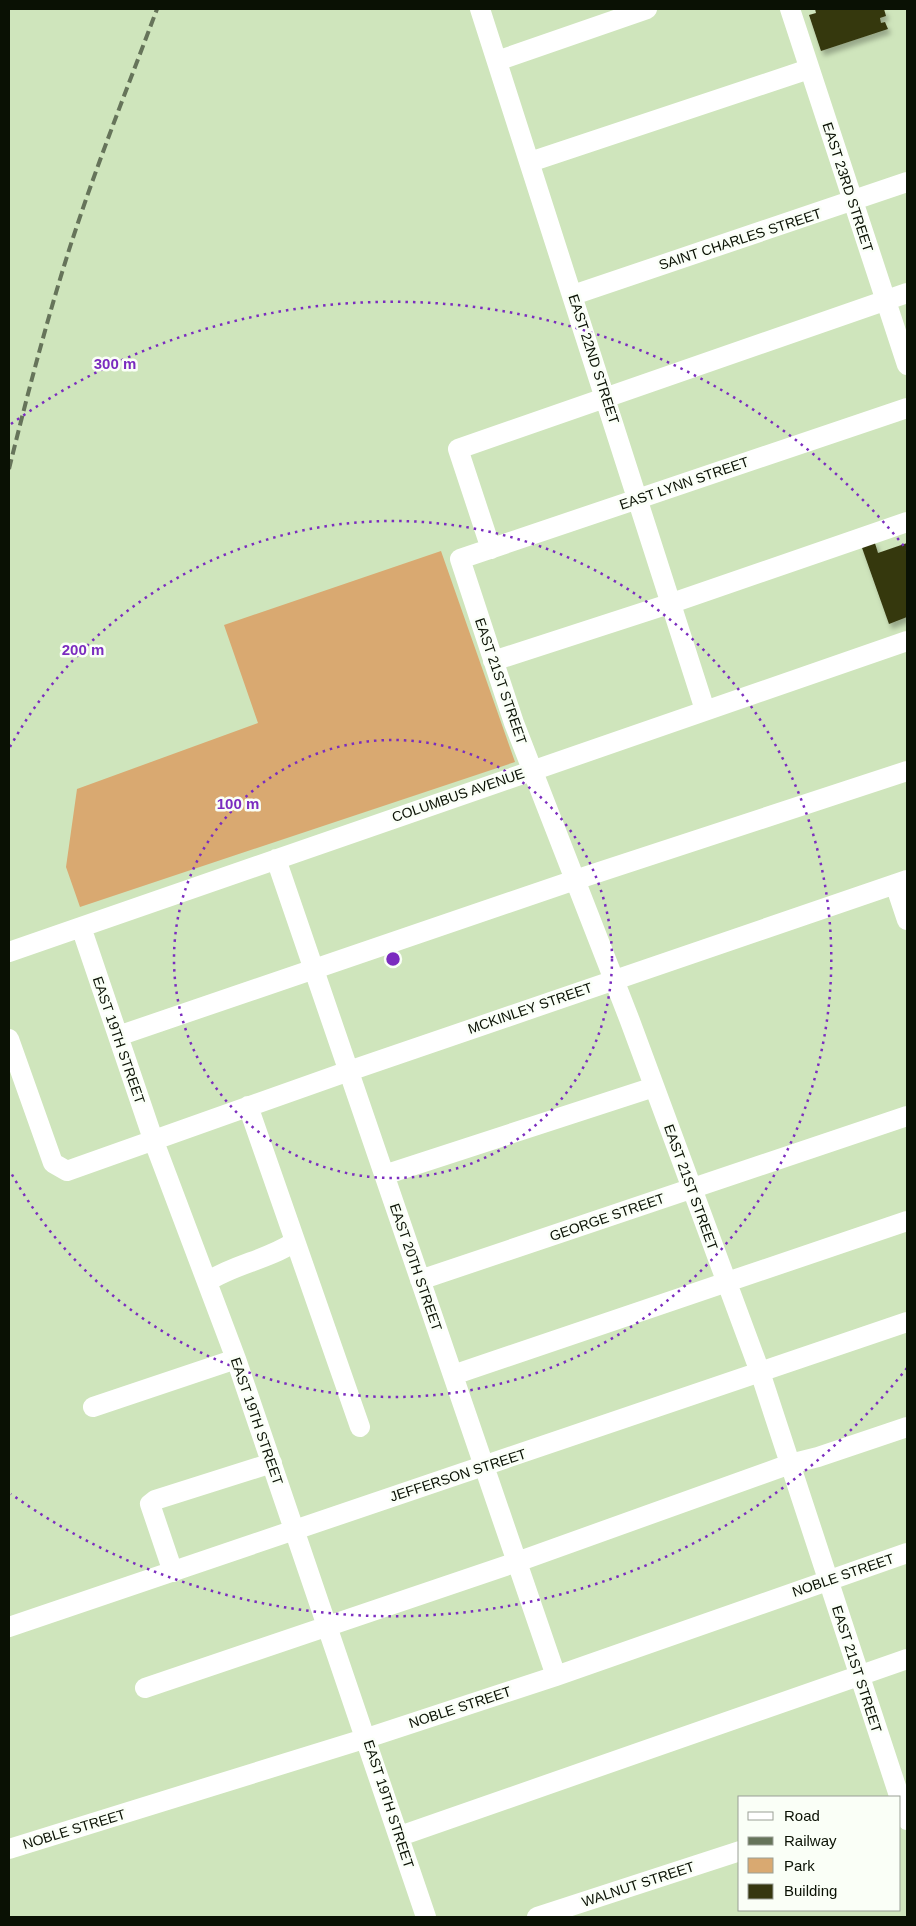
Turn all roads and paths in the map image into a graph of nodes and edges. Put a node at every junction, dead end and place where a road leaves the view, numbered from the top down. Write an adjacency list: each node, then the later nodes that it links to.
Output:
1 (480, 9): 4 (street, EAST 22ND STREET)
2 (647, 9): 4 (street)
3 (790, 9): 5 (street, EAST 23RD STREET)
4 (497, 61): 6 (street, EAST 22ND STREET)
5 (809, 69): 6 (street); 8 (street, EAST 23RD STREET)
6 (530, 162): 10 (street, EAST 22ND STREET)
7 (907, 182): 8 (street, SAINT CHARLES STREET)
8 (852, 201): 10 (street, SAINT CHARLES STREET); 11 (street, EAST 23RD STREET)
9 (907, 292): 11 (street)
10 (573, 295): 13 (street, EAST 22ND STREET)
11 (886, 300): 12 (street, EAST 23RD STREET); 13 (street)
12 (907, 366)
13 (606, 397): 15 (street, EAST 22ND STREET); 17 (street)
14 (907, 408): 15 (street, EAST LYNN STREET)
15 (639, 499): 17 (street, EAST LYNN STREET); 19 (street, EAST 22ND STREET)
16 (907, 522): 19 (street)
17 (491, 549): 18 (street, EAST LYNN STREET)
18 (460, 559): 21 (street, EAST 21ST STREET)
19 (672, 603): 21 (street); 22 (street, EAST 22ND STREET)
20 (907, 641): 22 (street, COLUMBUS AVENUE)
21 (494, 661): 23 (street, EAST 21ST STREET)
22 (705, 710): 23 (street, COLUMBUS AVENUE)
23 (532, 769): 25 (street, COLUMBUS AVENUE); 26 (street, EAST 21ST STREET)
24 (907, 771): 26 (street)
25 (276, 859): 29 (street, COLUMBUS AVENUE); 31 (street, EAST 20TH STREET)
26 (575, 880): 31 (street); 32 (street, EAST 21ST STREET)
27 (901, 882): 28 (street); 32 (street, MCKINLEY STREET)
28 (907, 920)
29 (81, 927): 30 (street, COLUMBUS AVENUE); 33 (street, EAST 19TH STREET)
30 (9, 952)
31 (314, 969): 33 (street); 35 (street, EAST 20TH STREET)
32 (613, 979): 35 (street, MCKINLEY STREET); 36 (street, EAST 21ST STREET)
33 (118, 1036): 39 (street, EAST 19TH STREET)
34 (9, 1039): 39 (street, MCKINLEY STREET)
35 (348, 1071): 37 (street, MCKINLEY STREET); 40 (street, EAST 20TH STREET)
36 (654, 1087): 40 (street); 41 (street, EAST 21ST STREET)
37 (248, 1106): 39 (street, MCKINLEY STREET); 43 (street)
38 (907, 1116): 41 (street, GEORGE STREET)
39 (153, 1139): 45 (street, EAST 19TH STREET)
40 (384, 1175): 44 (street, EAST 20TH STREET)
41 (691, 1189): 44 (street, GEORGE STREET); 46 (street, EAST 21ST STREET)
42 (907, 1222): 46 (street)
43 (294, 1242): 45 (street); 52 (street)
44 (420, 1280): 50 (street, EAST 20TH STREET)
45 (207, 1282): 48 (street, EAST 19TH STREET)
46 (726, 1283): 49 (street, EAST 21ST STREET); 50 (street)
47 (907, 1322): 49 (street, JEFFERSON STREET)
48 (236, 1359): 51 (street); 54 (street, EAST 19TH STREET)
49 (760, 1372): 55 (street, EAST 21ST STREET); 56 (street, JEFFERSON STREET)
50 (453, 1375): 56 (street, EAST 20TH STREET)
51 (93, 1407)
52 (360, 1427)
53 (907, 1427): 55 (street)
54 (272, 1463): 57 (street, EAST 19TH STREET); 60 (street)
55 (790, 1464): 59 (street); 61 (street, EAST 21ST STREET)
56 (485, 1467): 57 (street, JEFFERSON STREET); 59 (street, EAST 20TH STREET)
57 (294, 1530): 60 (street, JEFFERSON STREET); 62 (street, EAST 19TH STREET)
58 (907, 1553): 61 (street, NOBLE STREET)
59 (517, 1562): 62 (street); 65 (street, EAST 20TH STREET)
60 (173, 1572): 63 (street, JEFFERSON STREET)
61 (828, 1580): 65 (street, NOBLE STREET); 66 (street, EAST 21ST STREET)
62 (328, 1625): 67 (street); 68 (street, EAST 19TH STREET)
63 (9, 1627)
64 (907, 1659): 66 (street)
65 (556, 1676): 68 (street, NOBLE STREET)
66 (859, 1676): 69 (street, EAST 21ST STREET); 71 (street)
67 (145, 1688)
68 (367, 1738): 71 (street, EAST 19TH STREET); 72 (street, NOBLE STREET)
69 (903, 1799): 70 (street, EAST 21ST STREET)
70 (907, 1820)
71 (400, 1836): 74 (street, EAST 19TH STREET)
72 (9, 1849)
73 (738, 1852): 75 (street, WALNUT STREET)
74 (426, 1917)
75 (537, 1917)

